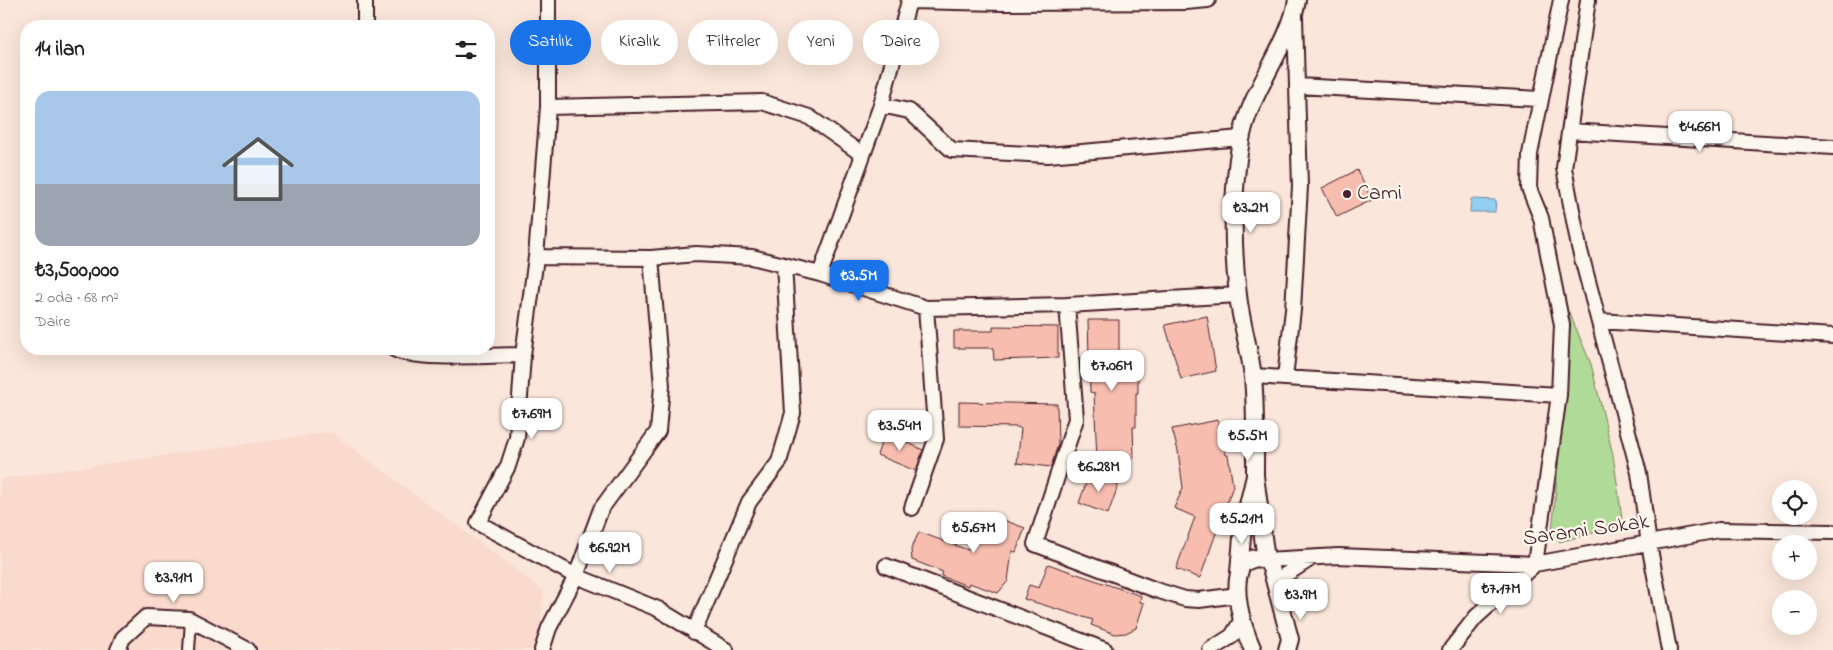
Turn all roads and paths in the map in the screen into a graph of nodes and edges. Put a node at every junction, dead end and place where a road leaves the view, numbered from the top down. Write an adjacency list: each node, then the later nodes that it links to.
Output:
1 (365, 0): 8 (street)
2 (548, 0): 12 (street)
3 (1208, 0): 6 (street)
4 (1561, 0): 10 (street)
5 (1588, 0): 13 (street)
6 (909, 1): 11 (street)
7 (1296, 7): 9 (street); 14 (street)
8 (365, 20)
9 (1297, 86): 10 (street); 31 (street)
10 (1539, 99): 32 (street)
11 (881, 105): 14 (street); 16 (street)
12 (548, 107): 16 (street); 17 (street)
13 (1570, 131): 15 (street); 24 (street)
14 (1241, 138): 21 (street)
15 (1833, 147)
16 (863, 155): 20 (street)
17 (536, 257): 18 (street); 29 (street)
18 (651, 258): 19 (street); 42 (street)
19 (784, 265): 20 (street); 47 (street)
20 (820, 274): 23 (street)
21 (1238, 295): 22 (street); 30 (street)
22 (1067, 305): 23 (street); 44 (street)
23 (926, 308): 34 (street)
24 (1599, 321): 25 (street); 36 (street)
25 (1833, 336)
26 (426, 355): 27 (street)
27 (495, 355)
28 (495, 355): 29 (street)
29 (523, 355): 42 (street)
30 (1252, 376): 31 (street); 33 (street)
31 (1285, 378): 32 (street)
32 (1559, 395): 39 (street)
33 (1255, 476): 38 (street); 41 (street)
34 (912, 508)
35 (1833, 532): 36 (street, Sarami Sokak)
36 (1649, 544): 39 (street, Sarami Sokak); 58 (street)
37 (1315, 556): 38 (street, Sarami Sokak); 39 (street, Sarami Sokak); 43 (street)
38 (1266, 560): 41 (street); 43 (street)
39 (1535, 564): 57 (street)
40 (886, 566): 54 (street)
41 (1239, 572): 44 (street)
42 (576, 576): 47 (street); 52 (street)
43 (1277, 590): 48 (street)
44 (1238, 596): 45 (street)
45 (1243, 618): 55 (street); 56 (street)
46 (191, 620): 49 (street); 50 (street); 51 (street)
47 (694, 632): 53 (street)
48 (1290, 646)
49 (118, 650)
50 (189, 650)
51 (248, 650)
52 (542, 650)
53 (726, 650)
54 (1105, 650)
55 (1210, 650)
56 (1253, 650)
57 (1450, 650)
58 (1669, 650)

